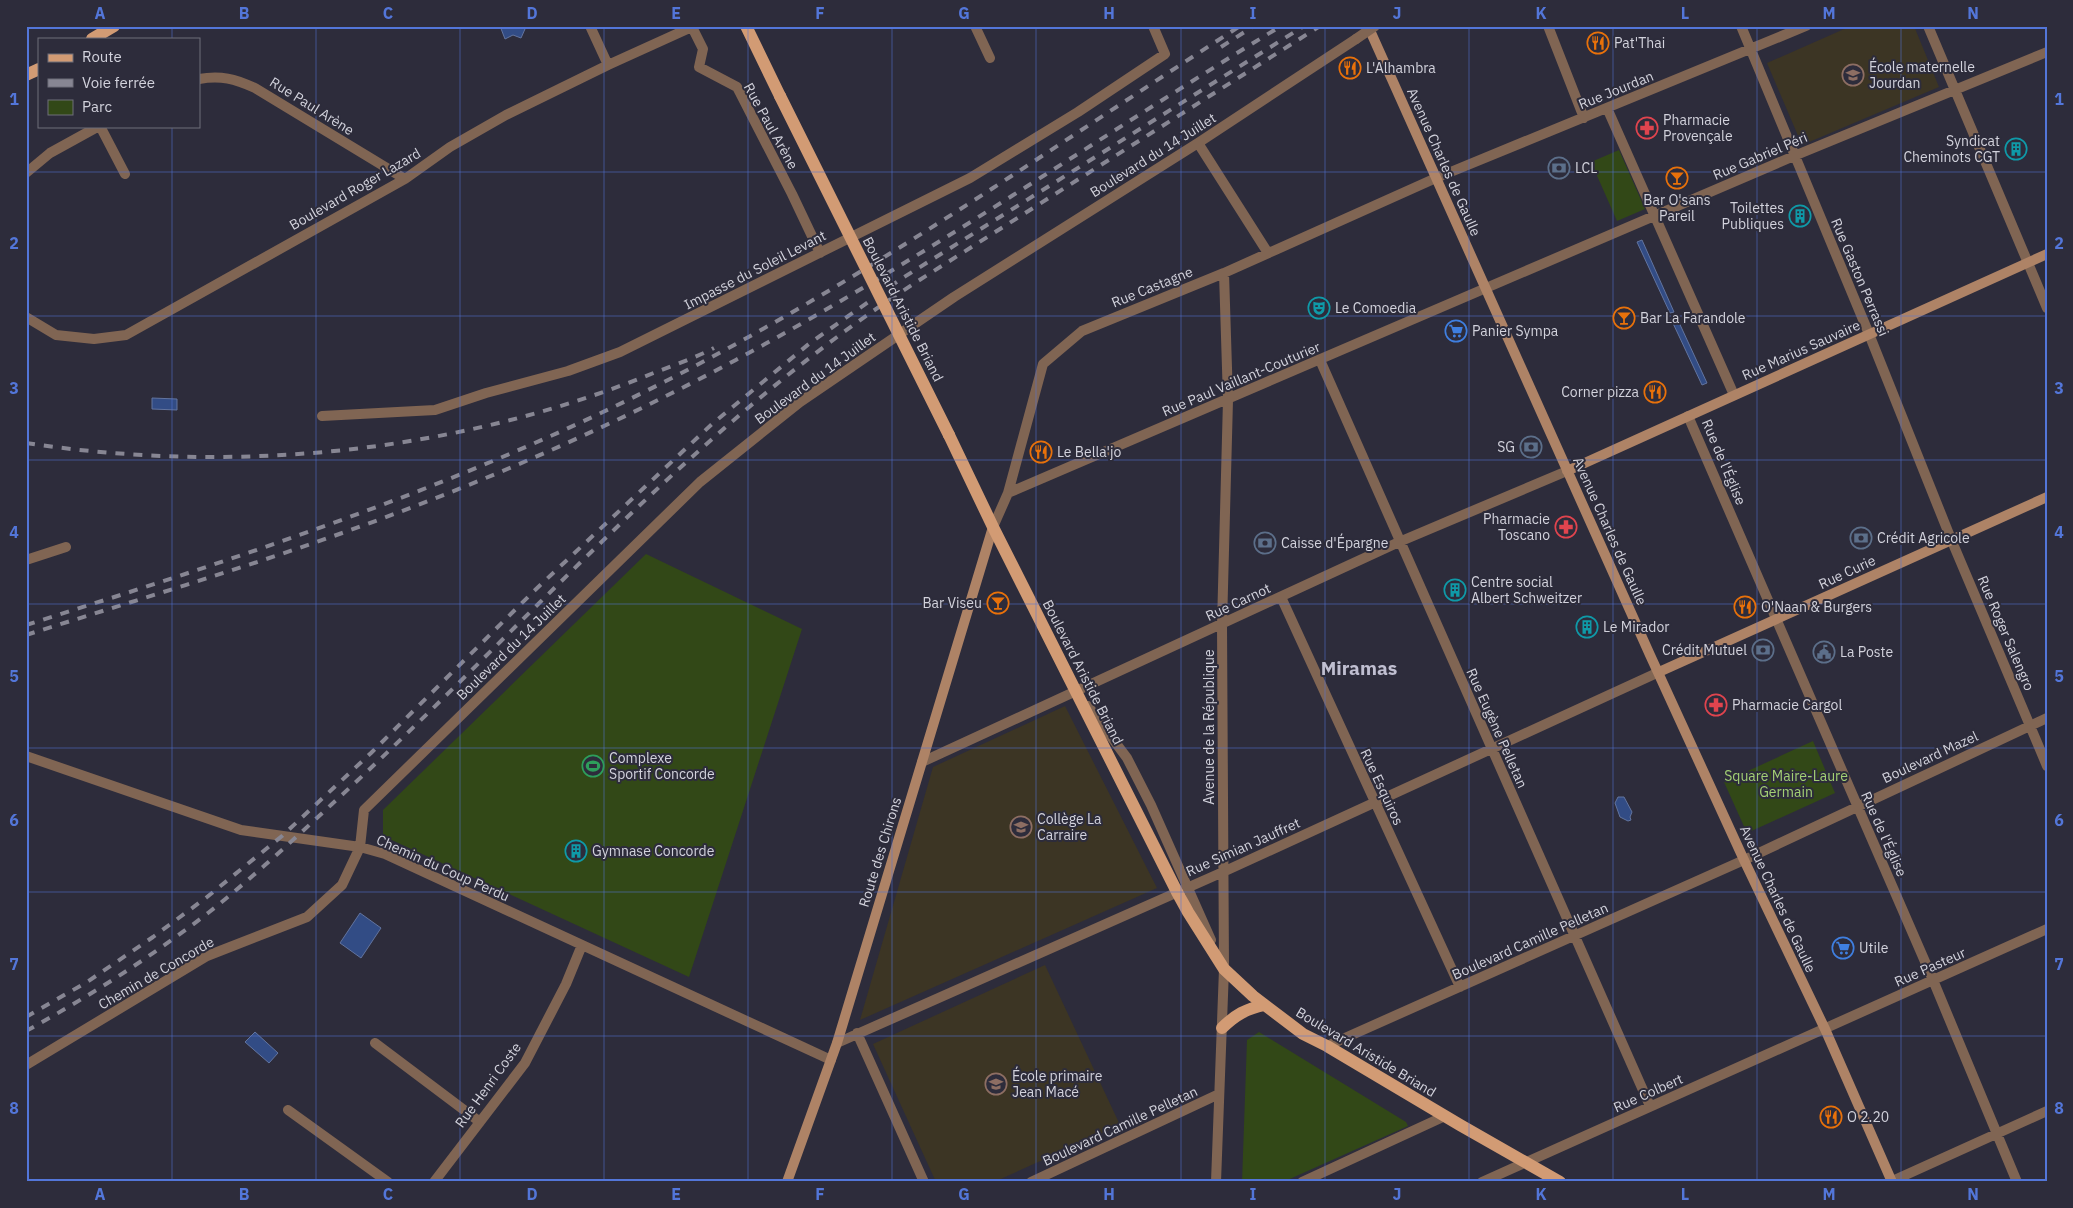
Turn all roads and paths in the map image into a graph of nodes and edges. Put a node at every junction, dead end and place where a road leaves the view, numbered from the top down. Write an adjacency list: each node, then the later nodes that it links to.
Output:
1 (114, 26): 13 (main road)
2 (590, 26): 17 (street)
3 (746, 26): 50 (main road, Boulevard Aristide Briand, bridge)
4 (975, 26): 16 (street)
5 (1153, 26): 33 (street, Impasse du Soleil Levant)
6 (1368, 26): 30 (main road, Avenue Charles de Gaulle)
7 (1375, 26): 26 (street, Boulevard du 14 Juillet, bridge)
8 (1548, 26): 23 (street)
9 (1741, 26): 14 (street, Rue Gaston Perrassi)
10 (1806, 26): 14 (street, Rue Jourdan)
11 (1928, 26): 21 (street)
12 (693, 27): 17 (street, Boulevard Roger Lazard); 33 (street, Rue Paul Arène)
13 (94, 38)
14 (1751, 49): 22 (street, Rue Jourdan); 27 (street, Rue Gaston Perrassi)
15 (2047, 52): 21 (street, Rue Gabriel Péri)
16 (990, 58)
17 (608, 65): 31 (street, Boulevard Roger Lazard)
18 (38, 69): 19 (main road)
19 (26, 76)
20 (200, 79): 31 (street, Rue Paul Arène)
21 (1955, 90): 27 (street, Rue Gabriel Péri); 36 (street)
22 (1607, 108): 23 (street, Rue Jourdan); 32 (street)
23 (1584, 118): 30 (street, Rue Jourdan)
24 (95, 128): 28 (street)
25 (100, 128): 29 (street)
26 (1198, 143): 34 (street); 68 (street, Boulevard du 14 Juillet)
27 (1794, 156): 32 (street, Rue Gabriel Péri); 41 (street, Rue Gaston Perrassi)
28 (26, 173)
29 (125, 174)
30 (1436, 178): 34 (street, Rue Castagne); 38 (main road, Avenue Charles de Gaulle)
31 (405, 180): 40 (street, Boulevard Roger Lazard)
32 (1654, 216): 38 (street, Rue Gabriel Péri); 43 (street)
33 (820, 253): 45 (street, Impasse du Soleil Levant)
34 (1268, 253): 37 (street, Rue Castagne)
35 (2047, 254): 36 (main road, Rue Marius Sauvaire)
36 (2028, 262): 39 (street); 41 (main road, Rue Marius Sauvaire)
37 (1224, 273): 44 (street, Avenue de la République); 48 (street, Rue Castagne)
38 (1486, 289): 42 (street, Rue Paul Vaillant-Couturier); 47 (main road, Avenue Charles de Gaulle)
39 (2047, 308)
40 (26, 317)
41 (1869, 334): 43 (main road, Rue Marius Sauvaire); 51 (street, Rue Gaston Perrassi)
42 (1320, 360): 44 (street, Rue Paul Vaillant-Couturier); 52 (street, Rue Eugène Pelletan)
43 (1734, 395): 46 (main road, Rue Marius Sauvaire)
44 (1228, 400): 48 (street, Rue Paul Vaillant-Couturier); 57 (street, Avenue de la République)
45 (322, 416)
46 (1688, 416): 47 (main road, Rue Marius Sauvaire); 56 (street, Rue de l'Église)
47 (1567, 470): 52 (street, Rue Carnot); 58 (main road, Avenue Charles de Gaulle)
48 (1008, 493): 50 (street, Rue Castagne)
49 (2047, 497): 51 (main road, Rue Curie)
50 (994, 528): 59 (main road, Boulevard Aristide Briand); 64 (main road, Route des Chirons)
51 (1951, 539): 56 (main road, Rue Curie); 61 (street, Rue Roger Salengro)
52 (1399, 542): 55 (street, Rue Carnot); 62 (street, Rue Eugène Pelletan)
53 (66, 547): 54 (street)
54 (26, 560)
55 (1280, 597): 57 (street, Rue Carnot); 66 (street, Rue Esquiros)
56 (1776, 619): 58 (main road, Rue Curie); 67 (street, Rue de l'Église)
57 (1222, 625): 59 (street, Rue Carnot); 70 (street, Avenue de la République)
58 (1659, 672): 62 (street, Rue Simian Jauffret); 69 (main road, Avenue Charles de Gaulle)
59 (1077, 692): 64 (street, Rue Carnot); 71 (main road, Boulevard Aristide Briand)
60 (2047, 718): 61 (street, Boulevard Mazel)
61 (2030, 726): 65 (street, Rue Roger Salengro); 67 (street, Boulevard Mazel)
62 (1491, 748): 66 (street, Rue Simian Jauffret); 73 (street, Rue Eugène Pelletan)
63 (26, 756): 68 (street, Chemin du Coup Perdu)
64 (922, 762): 83 (main road, Route des Chirons)
65 (2047, 766)
66 (1374, 802): 70 (street, Rue Simian Jauffret); 77 (street, Rue Esquiros)
67 (1857, 806): 69 (street, Boulevard Mazel); 76 (street, Rue de l'Église)
68 (360, 847): 74 (street, Chemin du Coup Perdu); 86 (street, Chemin de Concorde)
69 (1744, 860): 73 (street, Boulevard Camille Pelletan); 80 (main road, Avenue Charles de Gaulle)
70 (1223, 872): 71 (street, Rue Simian Jauffret); 75 (street, Avenue de la République)
71 (1182, 890): 75 (main road, Boulevard Aristide Briand); 81 (street, Rue Simian Jauffret)
72 (2047, 929): 76 (street, Rue Pasteur)
73 (1575, 936): 77 (street, Boulevard Camille Pelletan); 88 (street, Rue Eugène Pelletan)
74 (582, 945): 85 (street, Chemin du Coup Perdu); 92 (street, Rue Henri Coste)
75 (1224, 969): 78 (main road, Boulevard Aristide Briand); 79 (street, Avenue de la République)
76 (1933, 980): 80 (street, Rue Pasteur); 93 (street, Rue de l'Église)
77 (1460, 987): 84 (street, Boulevard Camille Pelletan)
78 (1264, 1005): 79 (main road); 84 (main road, Boulevard Aristide Briand)
79 (1222, 1028): 87 (street, Avenue de la République)
80 (1825, 1029): 88 (street, Rue Colbert); 104 (main road, Avenue Charles de Gaulle)
81 (857, 1033): 83 (street, Rue Simian Jauffret); 98 (street)
82 (375, 1043): 92 (street)
83 (836, 1043): 85 (main road, Route des Chirons)
84 (1328, 1046): 91 (main road, Boulevard Aristide Briand)
85 (831, 1060): 97 (main road, Route des Chirons)
86 (26, 1065)
87 (1219, 1094): 99 (street, Boulevard Camille Pelletan); 100 (street, Avenue de la République)
88 (1650, 1106): 94 (street, Rue Colbert)
89 (288, 1110): 95 (street)
90 (2047, 1110): 93 (street)
91 (1445, 1116): 94 (main road, Boulevard Aristide Briand); 101 (street)
92 (480, 1122): 96 (street, Rue Henri Coste)
93 (1997, 1134): 104 (street); 105 (street, Rue de l'Église)
94 (1525, 1162): 102 (street, Rue Colbert); 103 (main road, Boulevard Aristide Briand)
95 (388, 1182)
96 (434, 1182)
97 (788, 1182)
98 (924, 1182)
99 (1031, 1182)
100 (1216, 1182)
101 (1302, 1182)
102 (1482, 1182)
103 (1560, 1182)
104 (1891, 1182)
105 (2017, 1182)

